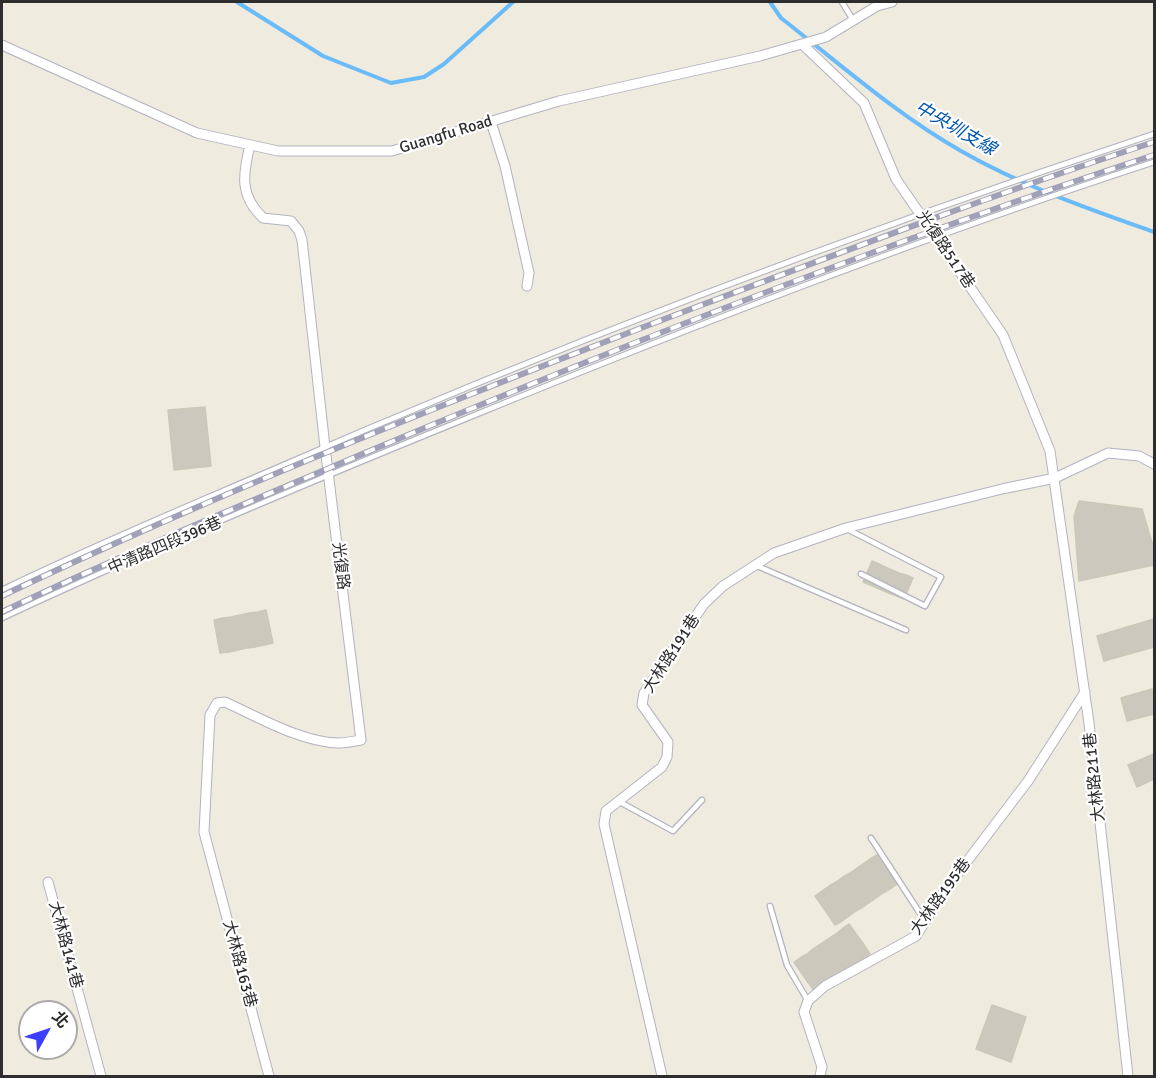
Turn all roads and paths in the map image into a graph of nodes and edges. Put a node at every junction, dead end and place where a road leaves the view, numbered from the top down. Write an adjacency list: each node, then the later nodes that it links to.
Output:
1 (842, 2): 3 (lane)
2 (892, 2): 3 (street, Guangfu Road)
3 (854, 21): 4 (street, Guangfu Road)
4 (802, 44): 6 (street, Guangfu Road); 10 (street, 光復路517巷)
5 (2, 45): 8 (street, Guangfu Road)
6 (491, 122): 8 (street, Guangfu Road); 12 (street)
7 (1155, 135): 10 (lane, 中清路四段396巷)
8 (250, 145): 13 (street, 光復路)
9 (1155, 162): 11 (lane, 中清路四段396巷)
10 (921, 214): 11 (street, 光復路517巷); 13 (lane, 中清路四段396巷)
11 (936, 237): 15 (lane, 中清路四段396巷); 16 (street, 光復路517巷)
12 (527, 286)
13 (325, 447): 15 (street, 光復路); 20 (lane, 中清路四段396巷)
14 (1155, 464): 16 (street, 大林路191巷)
15 (329, 474): 21 (lane, 中清路四段396巷); 26 (street, 光復路)
16 (1055, 478): 17 (street, 大林路191巷); 23 (street, 大林路211巷)
17 (846, 528): 18 (street, 大林路191巷); 19 (lane)
18 (754, 564): 22 (lane); 25 (street, 大林路191巷)
19 (861, 574)
20 (2, 590)
21 (2, 618)
22 (906, 630)
23 (1085, 692): 30 (street, 大林路195巷); 36 (street, 大林路211巷)
24 (702, 800): 25 (lane)
25 (617, 801): 34 (street, 大林路191巷)
26 (204, 832): 33 (street, 大林路163巷)
27 (871, 838): 30 (lane)
28 (48, 882): 32 (street, 大林路141巷)
29 (770, 906): 31 (lane)
30 (925, 921): 31 (street, 大林路195巷)
31 (808, 1001): 35 (street)
32 (101, 1077)
33 (269, 1077)
34 (662, 1077)
35 (820, 1077)
36 (1128, 1077)

